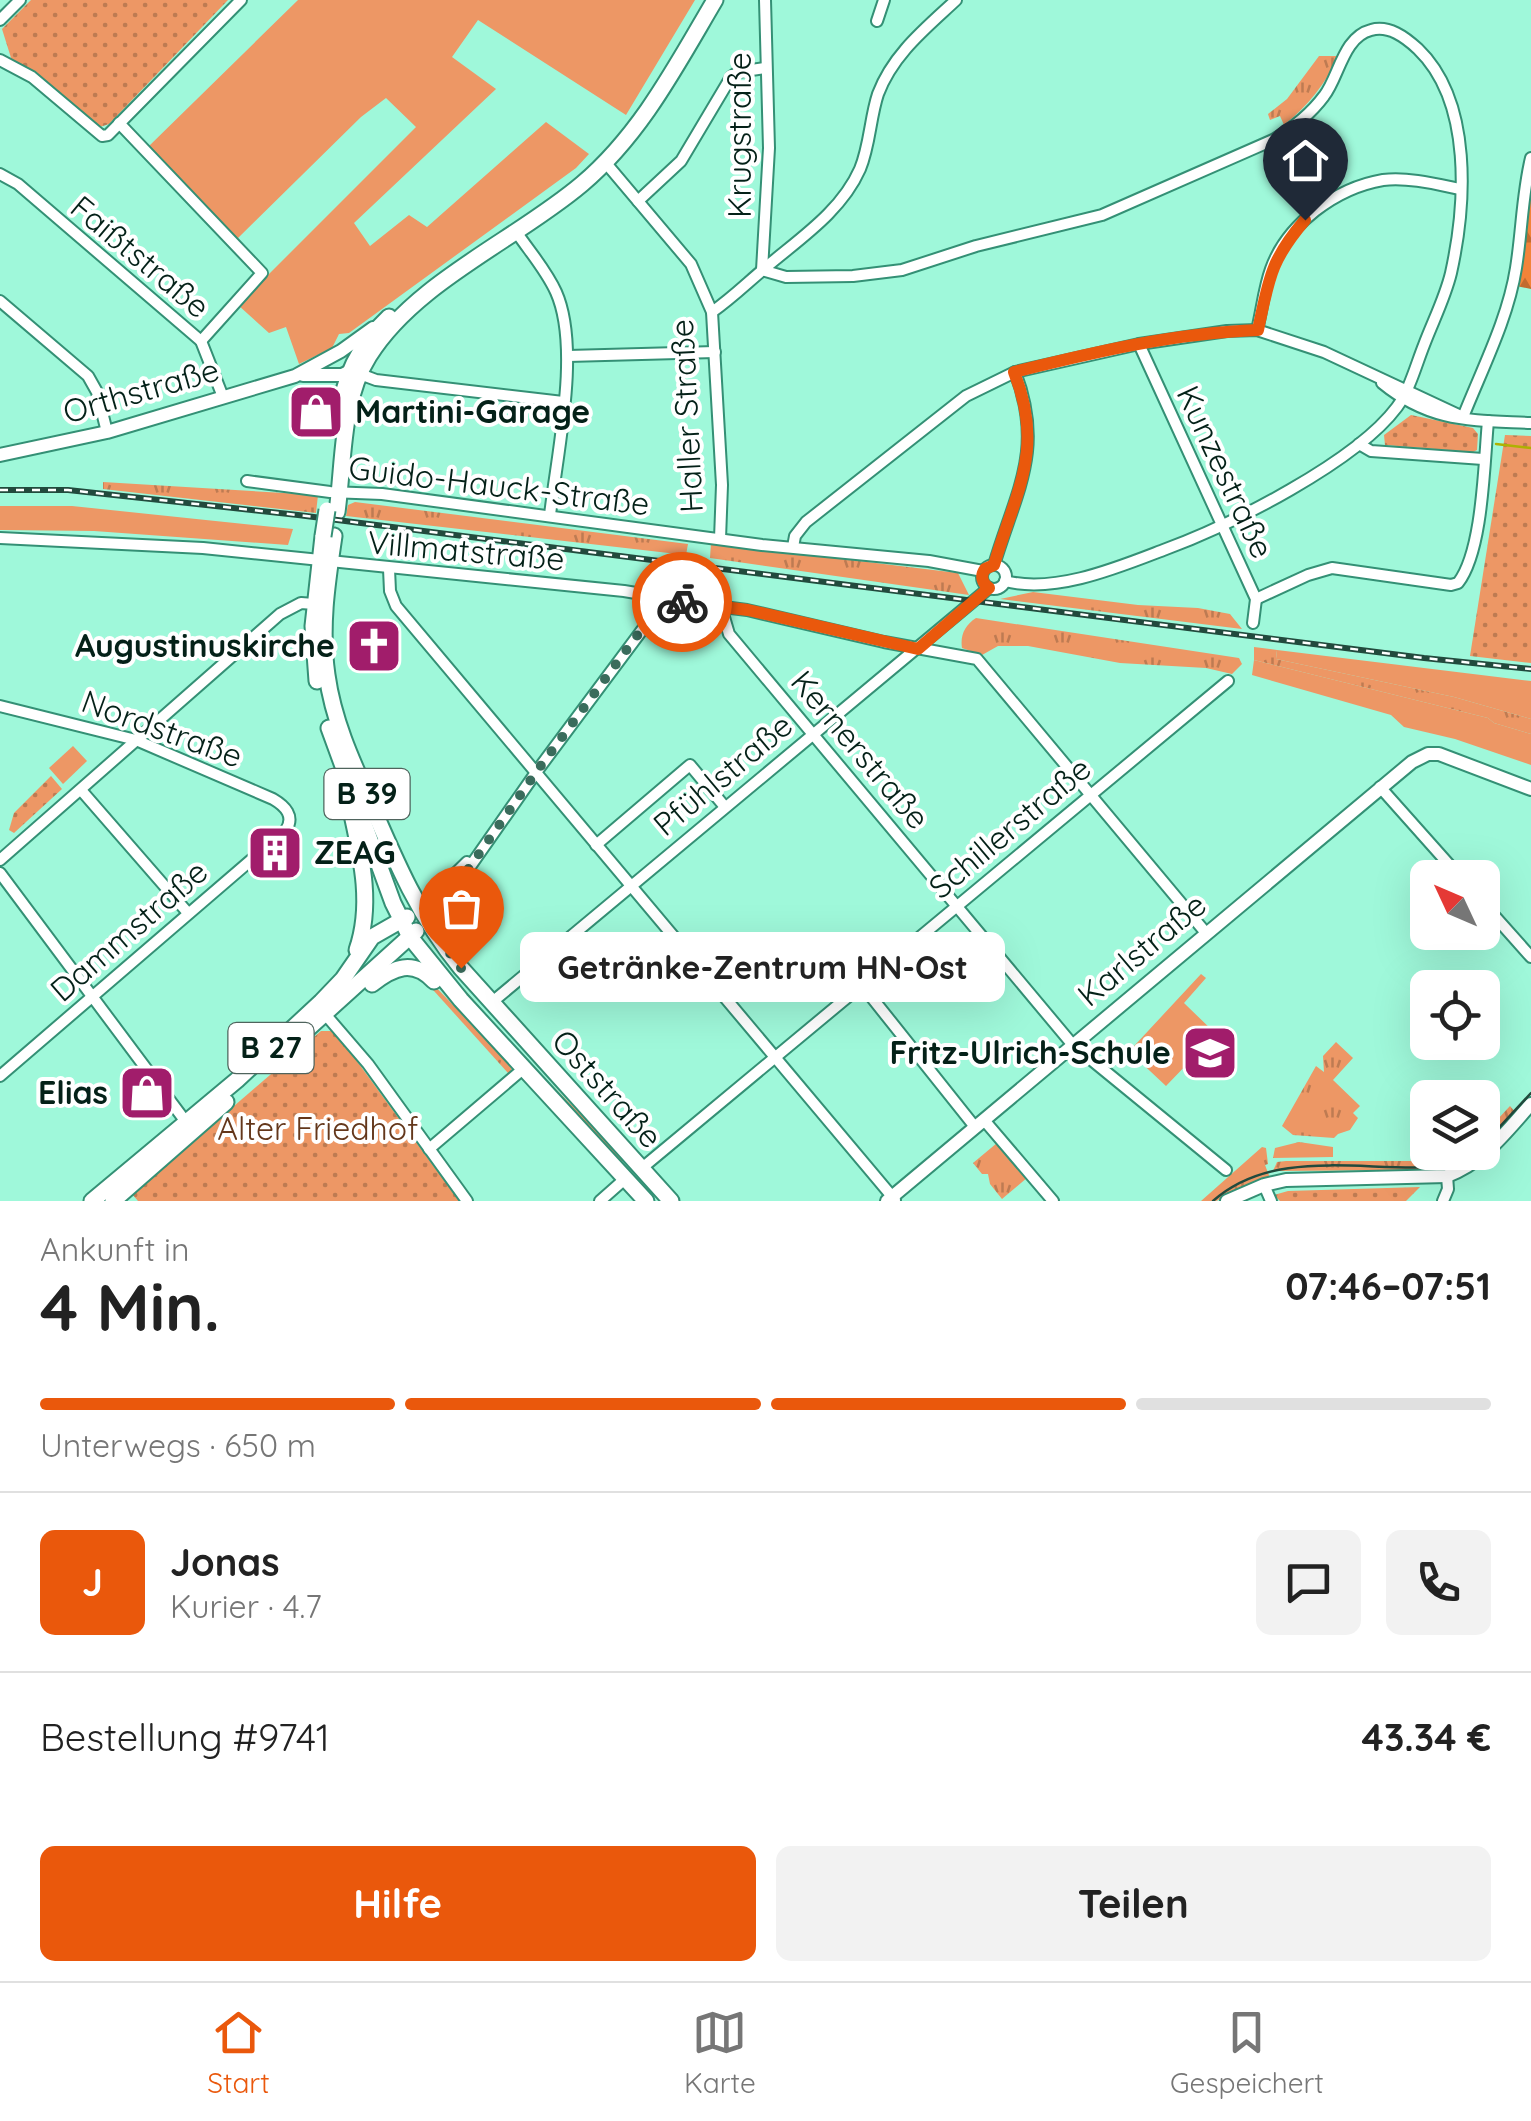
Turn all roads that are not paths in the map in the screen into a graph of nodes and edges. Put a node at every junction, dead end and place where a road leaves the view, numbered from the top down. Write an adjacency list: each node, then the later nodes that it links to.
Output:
1 (20, 0): 7 (street)
2 (242, 0): 11 (street)
3 (715, 0): 13 (main road, B 39)
4 (765, 0): 10 (street, Krugstraße)
5 (884, 0): 8 (street)
6 (956, 0): 19 (street)
7 (0, 20)
8 (878, 22)
9 (0, 60): 11 (street)
10 (765, 68): 17 (street); 19 (street, Krugstraße)
11 (119, 123): 25 (street)
12 (1531, 158): 15 (street)
13 (606, 162): 17 (street, Haller Straße); 18 (main road, B 39)
14 (0, 174): 25 (street, Faißtstraße)
15 (1528, 184): 36 (street)
16 (1460, 189): 19 (street); 24 (street); 33 (street)
17 (638, 201): 22 (street, Haller Straße)
18 (517, 233): 20 (main road, B 39); 28 (street)
19 (762, 270): 22 (street)
20 (455, 275): 23 (main road, B 39); 31 (main road, B 39)
21 (0, 301): 39 (street)
22 (712, 312): 27 (street, Haller Straße)
23 (391, 315): 29 (street, Orthstraße); 31 (main road, B 39)
24 (1258, 330): 26 (street); 33 (street)
25 (201, 341): 34 (street, Faißtstraße)
26 (1139, 344): 30 (street); 46 (street, Kunzestraße)
27 (715, 352): 28 (street); 48 (street, Haller Straße)
28 (568, 356): 35 (street)
29 (324, 361): 31 (street); 32 (street, Orthstraße)
30 (1014, 372): 49 (street); 51 (street)
31 (354, 373): 32 (street, Orthstraße); 35 (street); 44 (main road, B 39)
32 (296, 376): 34 (street, Orthstraße)
33 (1405, 394): 36 (street); 40 (street)
34 (223, 397): 39 (street, Orthstraße)
35 (563, 402): 45 (street)
36 (1463, 417): 37 (street)
37 (1488, 421): 38 (street); 42 (street)
38 (1531, 423)
39 (107, 432): 41 (street, Orthstraße)
40 (1359, 444): 42 (street); 46 (street)
41 (0, 455)
42 (1483, 460): 55 (street)
43 (247, 481): 44 (street, Guido-Hauck-Straße)
44 (335, 492): 45 (street, Guido-Hauck-Straße); 50 (main road, B 39)
45 (550, 516): 48 (street, Guido-Hauck-Straße)
46 (1222, 526): 53 (street); 55 (street, Kunzestraße)
47 (0, 538): 50 (street, Villmatstraße)
48 (720, 538): 49 (street, Guido-Hauck-Straße)
49 (793, 548): 51 (street, Guido-Hauck-Straße)
50 (324, 563): 52 (street, Villmatstraße); 56 (main road, B 39); 80 (main road, B 39)
51 (989, 568): 53 (street); 54 (street)
52 (389, 569): 57 (street, Villmatstraße); 66 (street)
53 (1005, 581): 54 (street)
54 (989, 588): 60 (street, Pfühlstraße)
55 (1256, 599): 59 (street, Kunzestraße)
56 (314, 604): 64 (street); 65 (main road, B 39)
57 (662, 606): 58 (street, Villmatstraße); 66 (street)
58 (721, 608): 60 (street, Villmatstraße); 63 (street, Kernerstraße)
59 (1253, 623)
60 (918, 649): 63 (street, Pfühlstraße); 70 (street, Villmatstraße)
61 (1228, 681): 70 (street, Schillerstraße)
62 (0, 706): 64 (street, Nordstraße)
63 (812, 733): 71 (street, Pfühlstraße); 78 (street, Kernerstraße)
64 (136, 740): 69 (street); 72 (street, Nordstraße)
65 (339, 758): 81 (main road, Oststraße); 86 (main road, B 39)
66 (537, 771): 73 (street); 80 (street)
67 (1380, 788): 68 (street, Karlstraße); 75 (street); 83 (street, Karlstraße)
68 (1531, 789)
69 (81, 790): 74 (street); 79 (street)
70 (1092, 794): 78 (street, Schillerstraße); 83 (street, Villmatstraße)
71 (725, 808): 73 (street); 77 (street, Pfühlstraße)
72 (289, 824): 79 (street, Dammstraße)
73 (596, 845): 77 (street)
74 (0, 860)
75 (1444, 860)
76 (0, 873): 88 (street)
77 (629, 885): 90 (street, Pfühlstraße); 93 (street)
78 (957, 905): 87 (street, Schillerstraße); 92 (street, Kernerstraße)
79 (188, 912): 88 (street, Dammstraße)
80 (422, 915): 81 (main road, B 27); 84 (main road); 90 (main road, Oststraße)
81 (401, 921): 84 (main road, Oststraße); 86 (main road, B 27)
82 (1500, 922): 85 (street)
83 (1206, 934): 92 (street, Karlstraße)
84 (410, 936): 89 (main road, Oststraße); 91 (main road)
85 (1531, 957)
86 (350, 968): 97 (main road, B 27)
87 (861, 984): 93 (street, Schillerstraße); 98 (street)
88 (92, 996): 95 (street, Dammstraße); 97 (street)
89 (461, 1000): 91 (main road, B 27); 94 (main road, Oststraße / B 27)
90 (491, 1003): 100 (main road, Oststraße)
91 (328, 1012): 99 (street); 105 (main road, B 27)
92 (1072, 1044): 98 (street, Karlstraße); 101 (street, Kernerstraße)
93 (774, 1057): 100 (street, Schillerstraße); 106 (street)
94 (523, 1069): 99 (street); 103 (main road, Oststraße / B 27)
95 (0, 1076)
96 (1531, 1104): 102 (street)
97 (186, 1122): 107 (main road, B 27)
98 (980, 1124): 106 (street, Karlstraße); 112 (street)
99 (429, 1149): 108 (street)
100 (642, 1168): 111 (main road, Oststraße)
101 (1226, 1170)
102 (1446, 1176): 104 (street); 115 (street)
103 (626, 1178): 109 (street); 110 (main road, Oststraße / B 27)
104 (1264, 1185): 113 (street); 114 (street)
105 (122, 1198)
106 (892, 1200)
107 (92, 1201)
108 (467, 1201)
109 (600, 1201)
110 (646, 1201)
111 (671, 1201)
112 (1053, 1201)
113 (1228, 1201)
114 (1271, 1201)
115 (1442, 1201)

